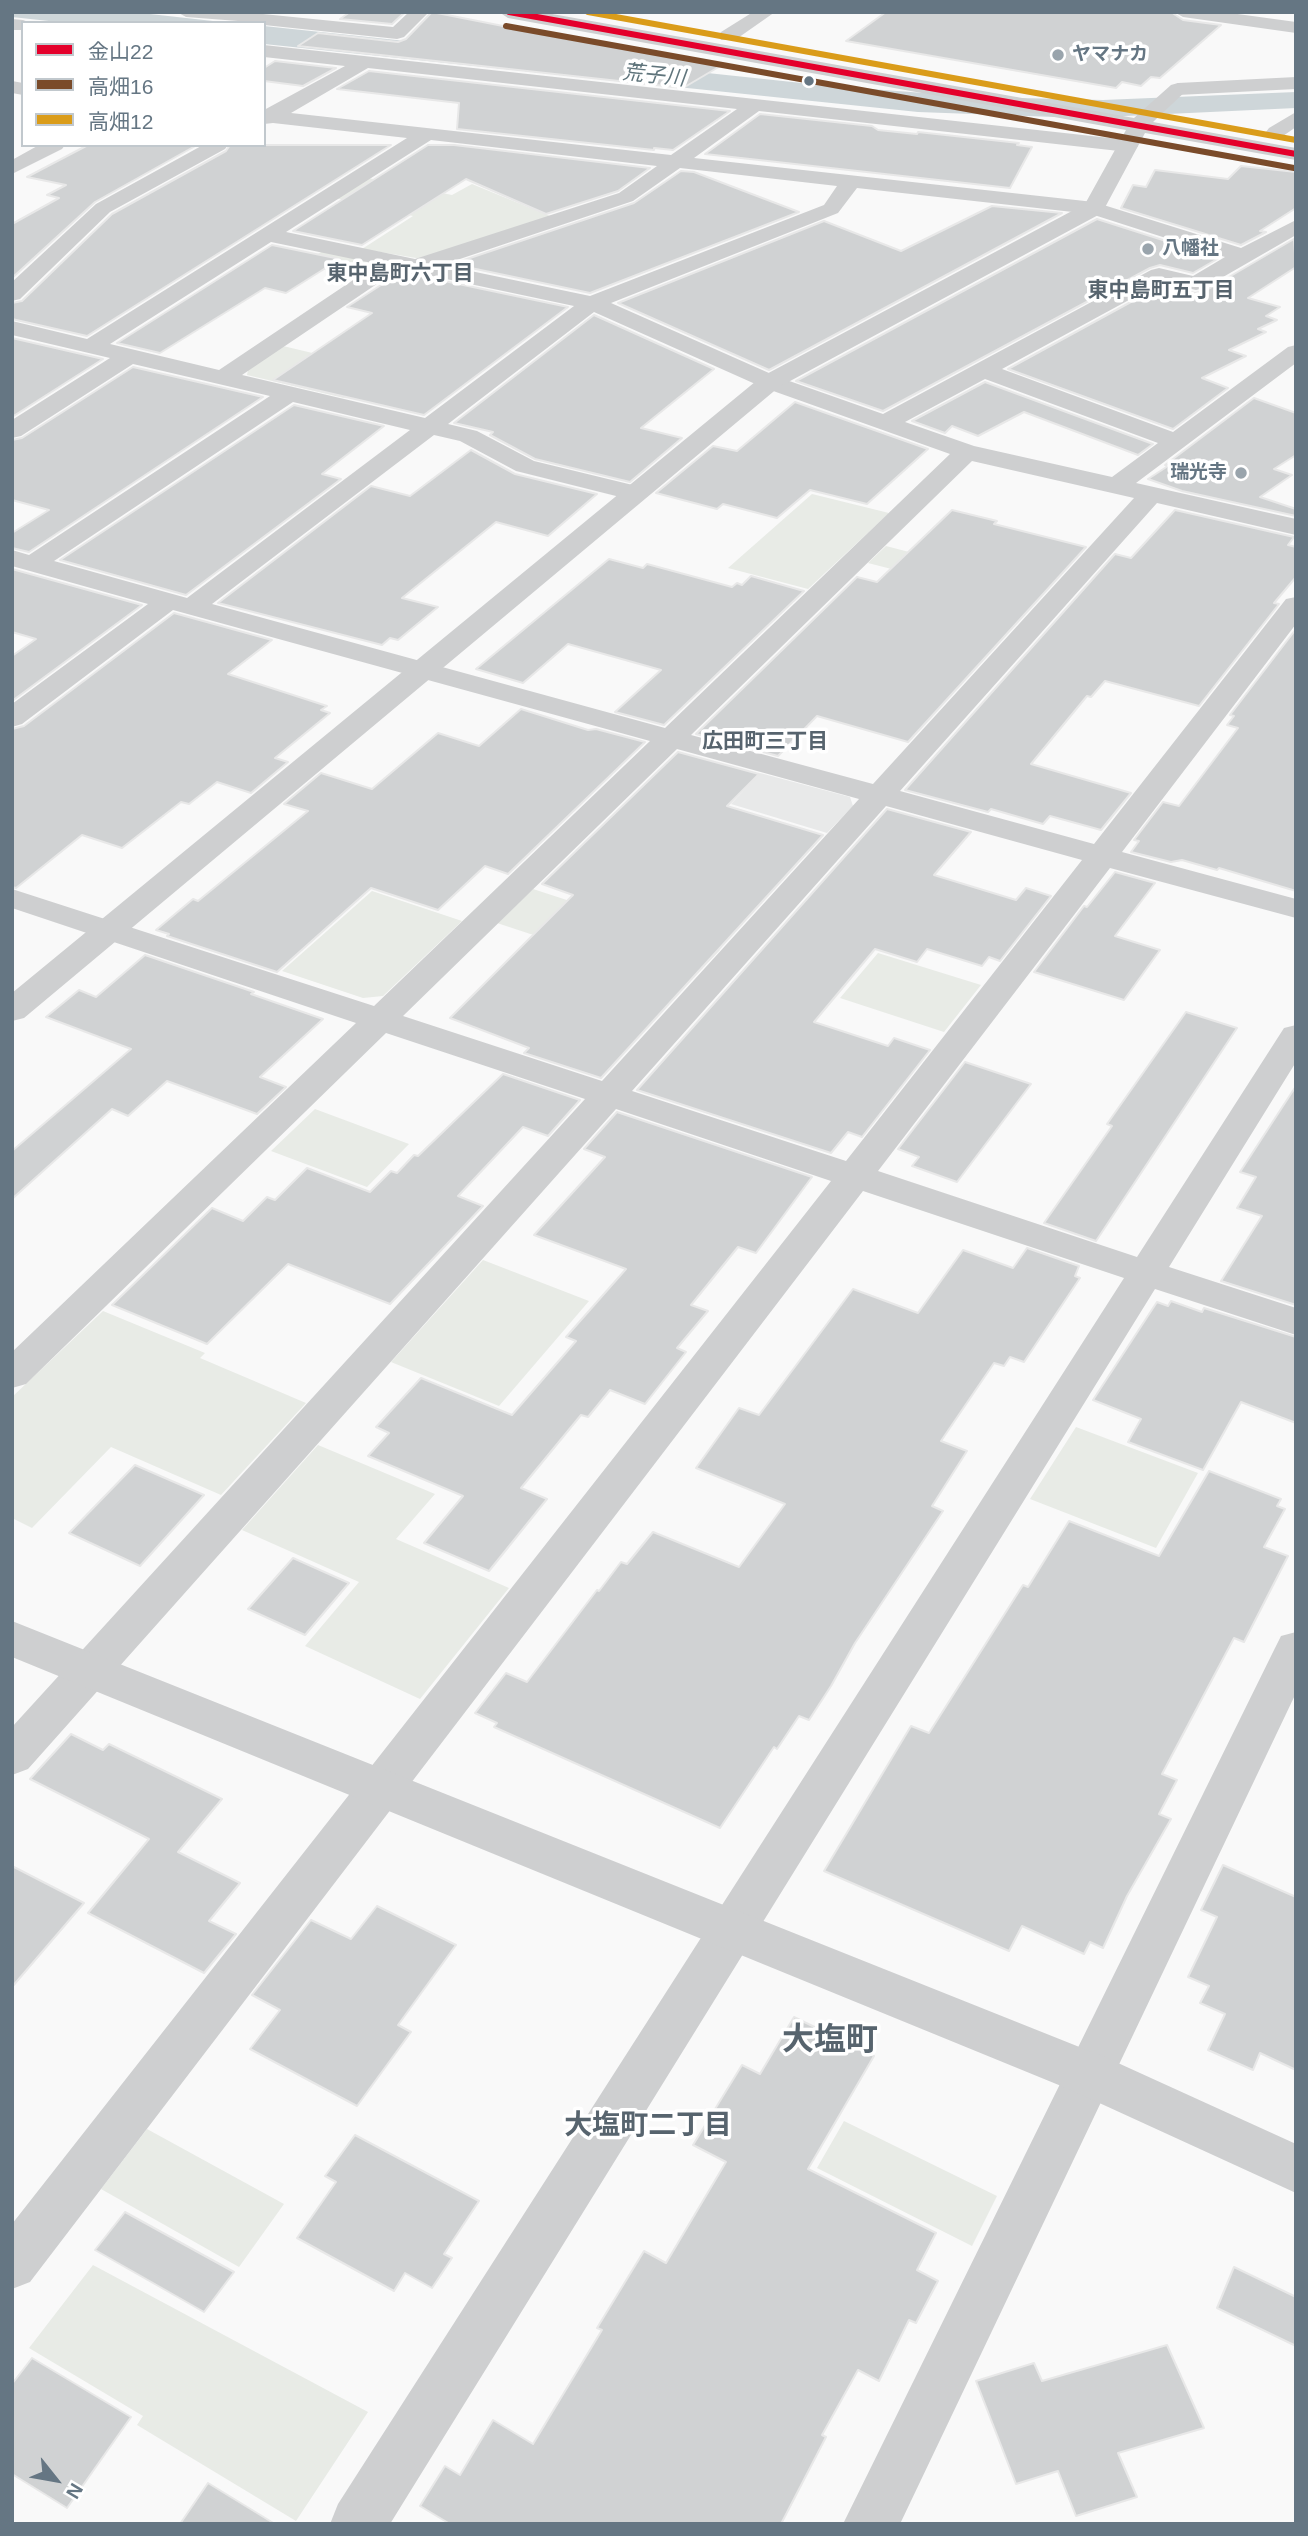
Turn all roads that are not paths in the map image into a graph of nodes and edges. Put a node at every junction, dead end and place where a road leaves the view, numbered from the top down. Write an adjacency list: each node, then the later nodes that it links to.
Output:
1 (186, 12): 2 (street)
2 (420, 12)
3 (508, 12): 16 (street)
4 (594, 12): 8 (street)
5 (766, 12): 8 (street)
6 (1183, 12): 7 (street)
7 (1296, 28)
8 (728, 36): 16 (street)
9 (266, 51): 10 (street)
10 (365, 62): 13 (street); 14 (street)
11 (1296, 83): 12 (street)
12 (1175, 91): 16 (street)
13 (756, 104): 16 (street); 22 (street)
14 (266, 117): 17 (street)
15 (1296, 118): 18 (street)
16 (1141, 125): 18 (street); 21 (street); 25 (street)
17 (427, 134): 22 (street); 27 (street)
18 (1286, 134)
19 (51, 147): 23 (street)
20 (214, 147): 30 (street)
21 (1296, 154)
22 (675, 162): 24 (street); 29 (street)
23 (12, 168)
24 (851, 181): 25 (street); 31 (street)
25 (1094, 208): 28 (street); 38 (street)
26 (1296, 226): 28 (street)
27 (268, 235): 29 (street); 33 (street)
28 (1243, 256): 36 (street)
29 (407, 264): 31 (street); 37 (street)
30 (12, 294)
31 (592, 303): 38 (street); 41 (street)
32 (12, 328): 33 (street)
33 (90, 347): 35 (street)
34 (1296, 352): 43 (street)
35 (130, 356): 37 (street); 42 (street)
36 (983, 370): 40 (street); 43 (street)
37 (223, 378): 39 (street)
38 (770, 382): 40 (street); 46 (street)
39 (289, 394): 41 (street); 49 (street)
40 (885, 423): 44 (street)
41 (428, 426): 46 (street); 50 (street)
42 (12, 431)
43 (1174, 441): 45 (street)
44 (967, 452): 45 (street); 54 (street)
45 (1116, 486): 47 (street)
46 (636, 493): 52 (street)
47 (1151, 494): 48 (street); 55 (street)
48 (1296, 527)
49 (23, 561): 50 (street)
50 (181, 604): 52 (street); 53 (street)
51 (1296, 605): 56 (street)
52 (423, 670): 54 (street); 59 (street)
53 (12, 718)
54 (671, 738): 55 (street); 61 (street)
55 (880, 795): 56 (street); 63 (street)
56 (1101, 856): 58 (street); 64 (street)
57 (12, 898): 59 (street)
58 (1296, 909)
59 (110, 930): 60 (street); 61 (street)
60 (12, 1011)
61 (380, 1019): 63 (street); 67 (street)
62 (1296, 1035): 65 (street)
63 (610, 1095): 64 (street); 70 (street)
64 (854, 1175): 65 (street); 72 (street)
65 (1147, 1272): 66 (street); 73 (street)
66 (1296, 1322)
67 (12, 1375)
68 (12, 1638): 70 (street)
69 (1296, 1648): 74 (street)
70 (91, 1670): 71 (street); 72 (street)
71 (12, 1757)
72 (383, 1788): 73 (street); 76 (street)
73 (732, 1929): 74 (street); 77 (street)
74 (1089, 2074): 75 (street); 78 (street)
75 (1296, 2169)
76 (12, 2265)
77 (358, 2524)
78 (871, 2524)

